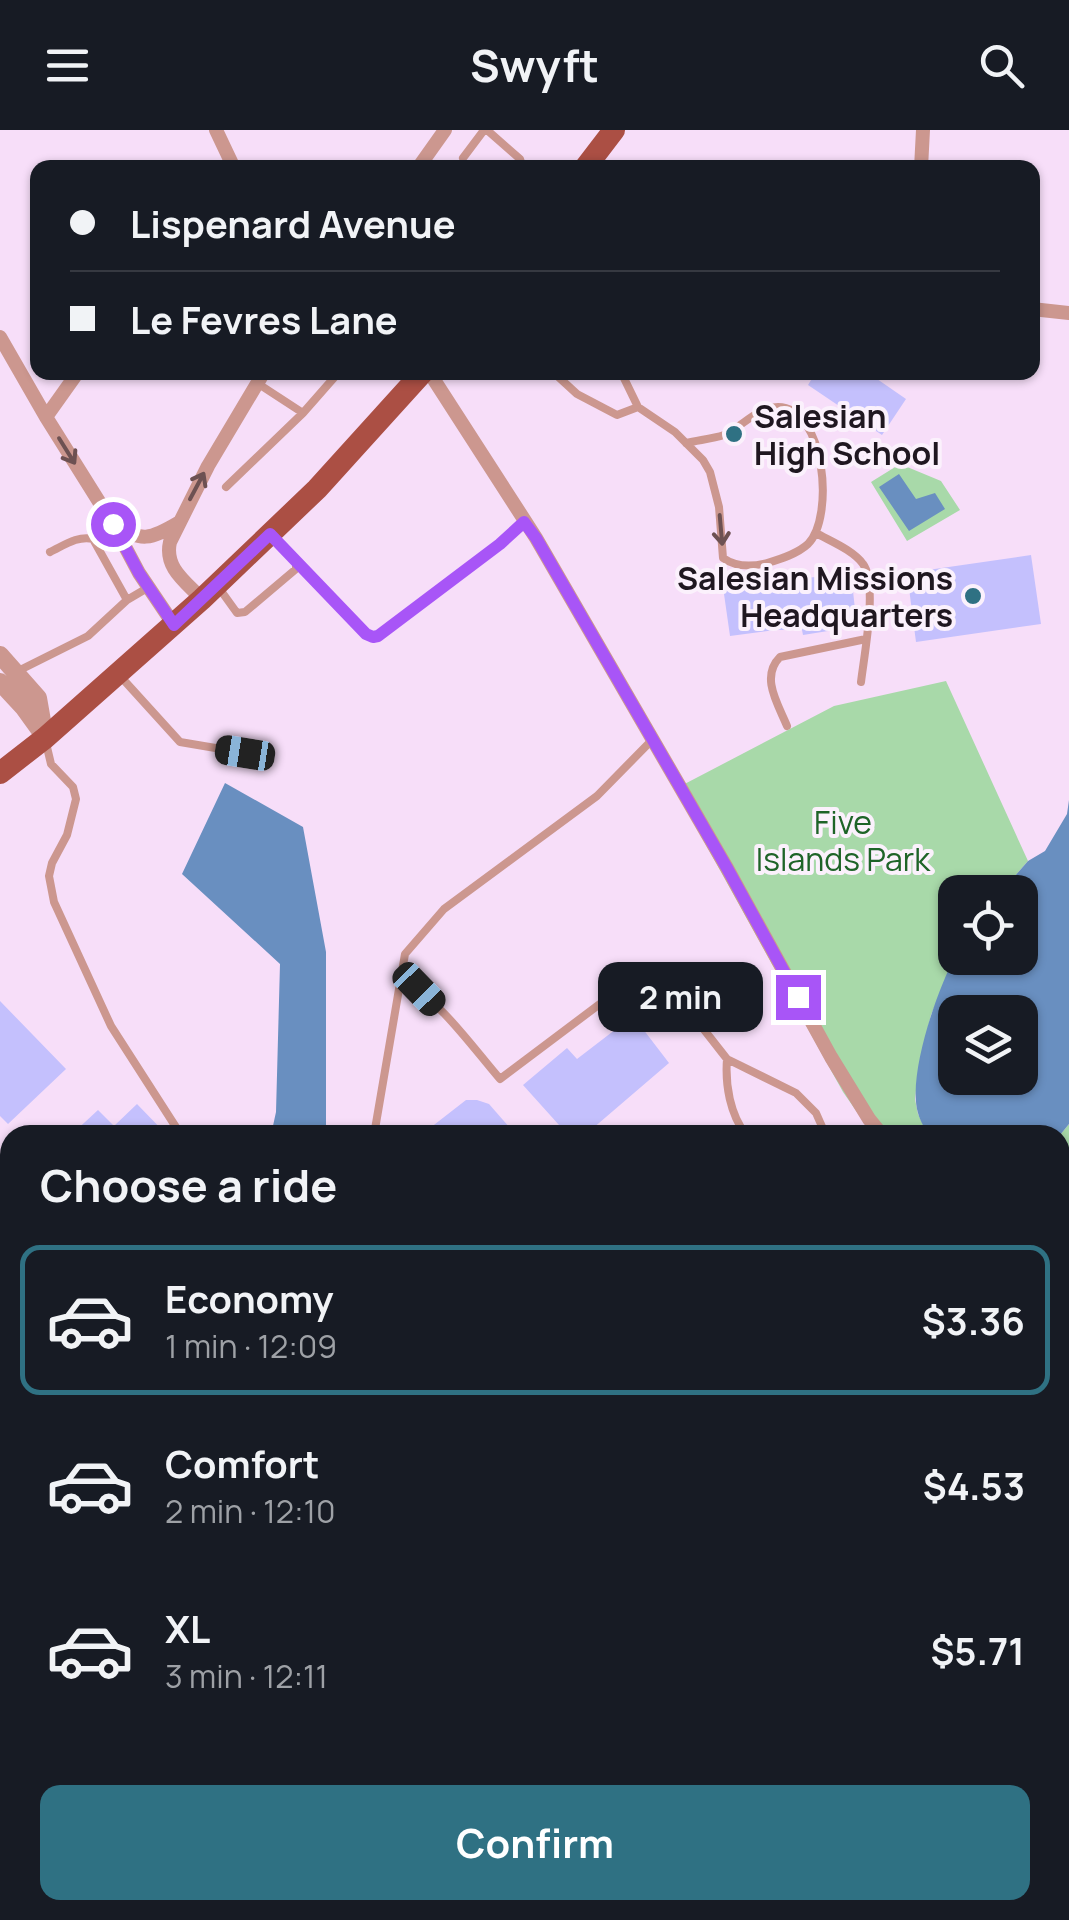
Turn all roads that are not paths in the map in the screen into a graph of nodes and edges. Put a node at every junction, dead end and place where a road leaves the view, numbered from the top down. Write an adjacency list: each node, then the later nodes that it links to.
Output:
1 (445, 130): 8 (street)
2 (485, 130): 6 (lane); 9 (lane)
3 (614, 130): 10 (main road)
4 (924, 130): 11 (street)
5 (220, 132): 7 (street)
6 (462, 158)
7 (229, 160)
8 (424, 160)
9 (520, 160)
10 (591, 160)
11 (922, 160)
12 (1040, 310): 13 (street)
13 (1069, 313)
14 (0, 337): 25 (street)
15 (72, 380): 25 (street)
16 (259, 380): 28 (street, one-way to 16)
17 (263, 380): 24 (lane)
18 (332, 380): 24 (lane)
19 (419, 380): 32 (main road)
20 (431, 380): 29 (street)
21 (562, 380): 23 (lane)
22 (625, 380): 23 (lane)
23 (638, 407): 26 (lane)
24 (304, 413): 27 (lane)
25 (46, 417): 30 (street, one-way to 30)
26 (686, 443): 31 (lane, one-way to 31); 31 (lane)
27 (226, 487)
28 (178, 522): 30 (street); 36 (street)
29 (524, 522): 34 (lane); 46 (street)
30 (113, 524): 35 (street)
31 (816, 533): 39 (lane)
32 (270, 534): 34 (lane); 36 (main road)
33 (50, 552): 37 (lane)
34 (296, 563): 36 (lane)
35 (149, 587): 37 (lane); 38 (street)
36 (210, 592): 38 (main road)
37 (127, 600): 42 (lane)
38 (174, 625): 41 (main road)
39 (866, 638): 43 (lane); 44 (lane)
40 (0, 655): 42 (street)
41 (118, 674): 45 (main road); 47 (lane)
42 (5, 679): 45 (street)
43 (861, 682)
44 (787, 726)
45 (45, 738): 48 (main road); 51 (lane)
46 (652, 739): 49 (lane); 55 (street)
47 (245, 753)
48 (0, 773)
49 (401, 978): 50 (lane); 52 (lane)
50 (727, 1059): 53 (lane); 54 (lane)
51 (175, 1125)
52 (376, 1125)
53 (740, 1125)
54 (820, 1125)
55 (874, 1125)

